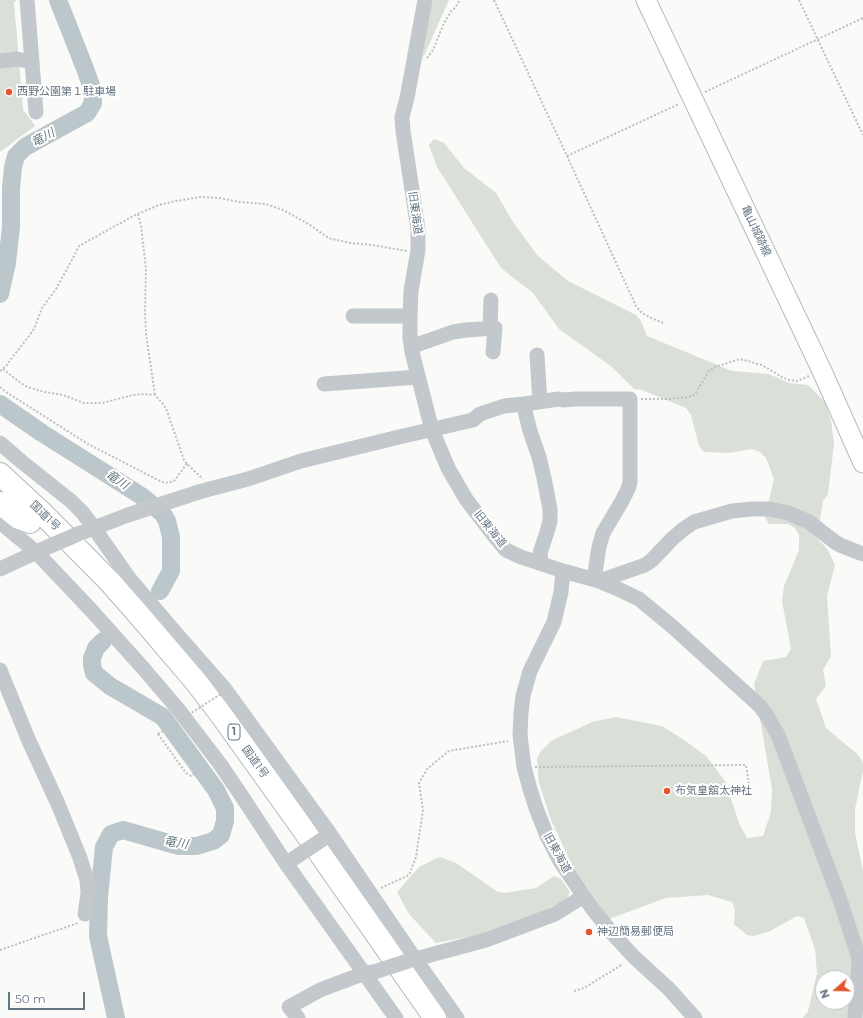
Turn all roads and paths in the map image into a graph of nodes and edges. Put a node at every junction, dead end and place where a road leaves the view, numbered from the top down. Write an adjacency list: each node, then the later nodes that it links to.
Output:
1 (27, 0): 9 (street)
2 (425, 0): 19 (street, 旧東海道)
3 (460, 0): 13 (path)
4 (494, 0): 17 (path)
5 (646, 0): 14 (main road, 亀山城跡線)
6 (799, 0): 8 (path)
7 (863, 18): 8 (path)
8 (817, 39): 14 (path); 16 (path)
9 (31, 45): 10 (street); 12 (street)
10 (0, 51)
11 (0, 61): 12 (street)
12 (32, 62): 15 (street)
13 (424, 63)
14 (692, 98): 17 (path); 30 (main road, 亀山城跡線)
15 (36, 112)
16 (863, 135)
17 (567, 156): 23 (path)
18 (138, 213): 19 (path); 28 (path); 34 (path)
19 (418, 254): 22 (street, 旧東海道)
20 (491, 300): 24 (street)
21 (353, 316): 22 (street)
22 (410, 316): 25 (street, 旧東海道)
23 (663, 323)
24 (490, 328): 25 (street); 26 (street)
25 (411, 345): 31 (street, 旧東海道)
26 (494, 352)
27 (538, 356): 36 (street)
28 (3, 369): 29 (path); 34 (path)
29 (0, 371)
30 (822, 371): 35 (path); 40 (main road, 亀山城跡線)
31 (418, 377): 32 (street); 38 (street, 旧東海道)
32 (324, 384)
33 (0, 387): 42 (path)
34 (156, 395): 42 (path)
35 (630, 399): 36 (street); 55 (street)
36 (540, 402): 37 (street)
37 (524, 404): 38 (street); 52 (street)
38 (432, 430): 44 (street); 52 (street, 旧東海道)
39 (0, 443): 49 (street)
40 (863, 463)
41 (0, 464): 47 (highway)
42 (188, 464): 44 (path)
43 (0, 474): 47 (highway, 国道1号 / 1)
44 (211, 488): 49 (street)
45 (0, 493): 47 (highway, 国道1号 / 1)
46 (0, 503): 47 (highway)
47 (36, 517): 74 (highway, 国道1号 / 1); 75 (highway, 国道1号 / 1)
48 (0, 522): 50 (street)
49 (94, 528): 50 (street, bridge); 62 (street)
50 (39, 551): 53 (street); 63 (street)
51 (863, 554): 55 (street)
52 (540, 563): 54 (street, 旧東海道)
53 (0, 569)
54 (563, 571): 55 (street); 58 (street, 旧東海道)
55 (596, 580): 78 (street)
56 (0, 670): 66 (street)
57 (221, 694): 59 (path, bridge)
58 (520, 735): 60 (street, 旧東海道); 65 (path)
59 (210, 763)
60 (524, 767): 61 (path); 64 (street, 旧東海道)
61 (749, 784)
62 (326, 837): 63 (street, bridge); 65 (street)
63 (289, 861): 70 (street)
64 (584, 896): 68 (street, 旧東海道); 69 (street)
65 (372, 897): 69 (street)
66 (85, 914): 67 (path)
67 (0, 950)
68 (634, 957): 71 (path); 77 (street, 旧東海道)
69 (411, 960): 70 (street, bridge); 76 (street)
70 (369, 973): 72 (street); 73 (street)
71 (574, 991)
72 (298, 1018)
73 (396, 1018)
74 (418, 1018)
75 (435, 1018)
76 (457, 1018)
77 (696, 1018)
78 (855, 1018)

